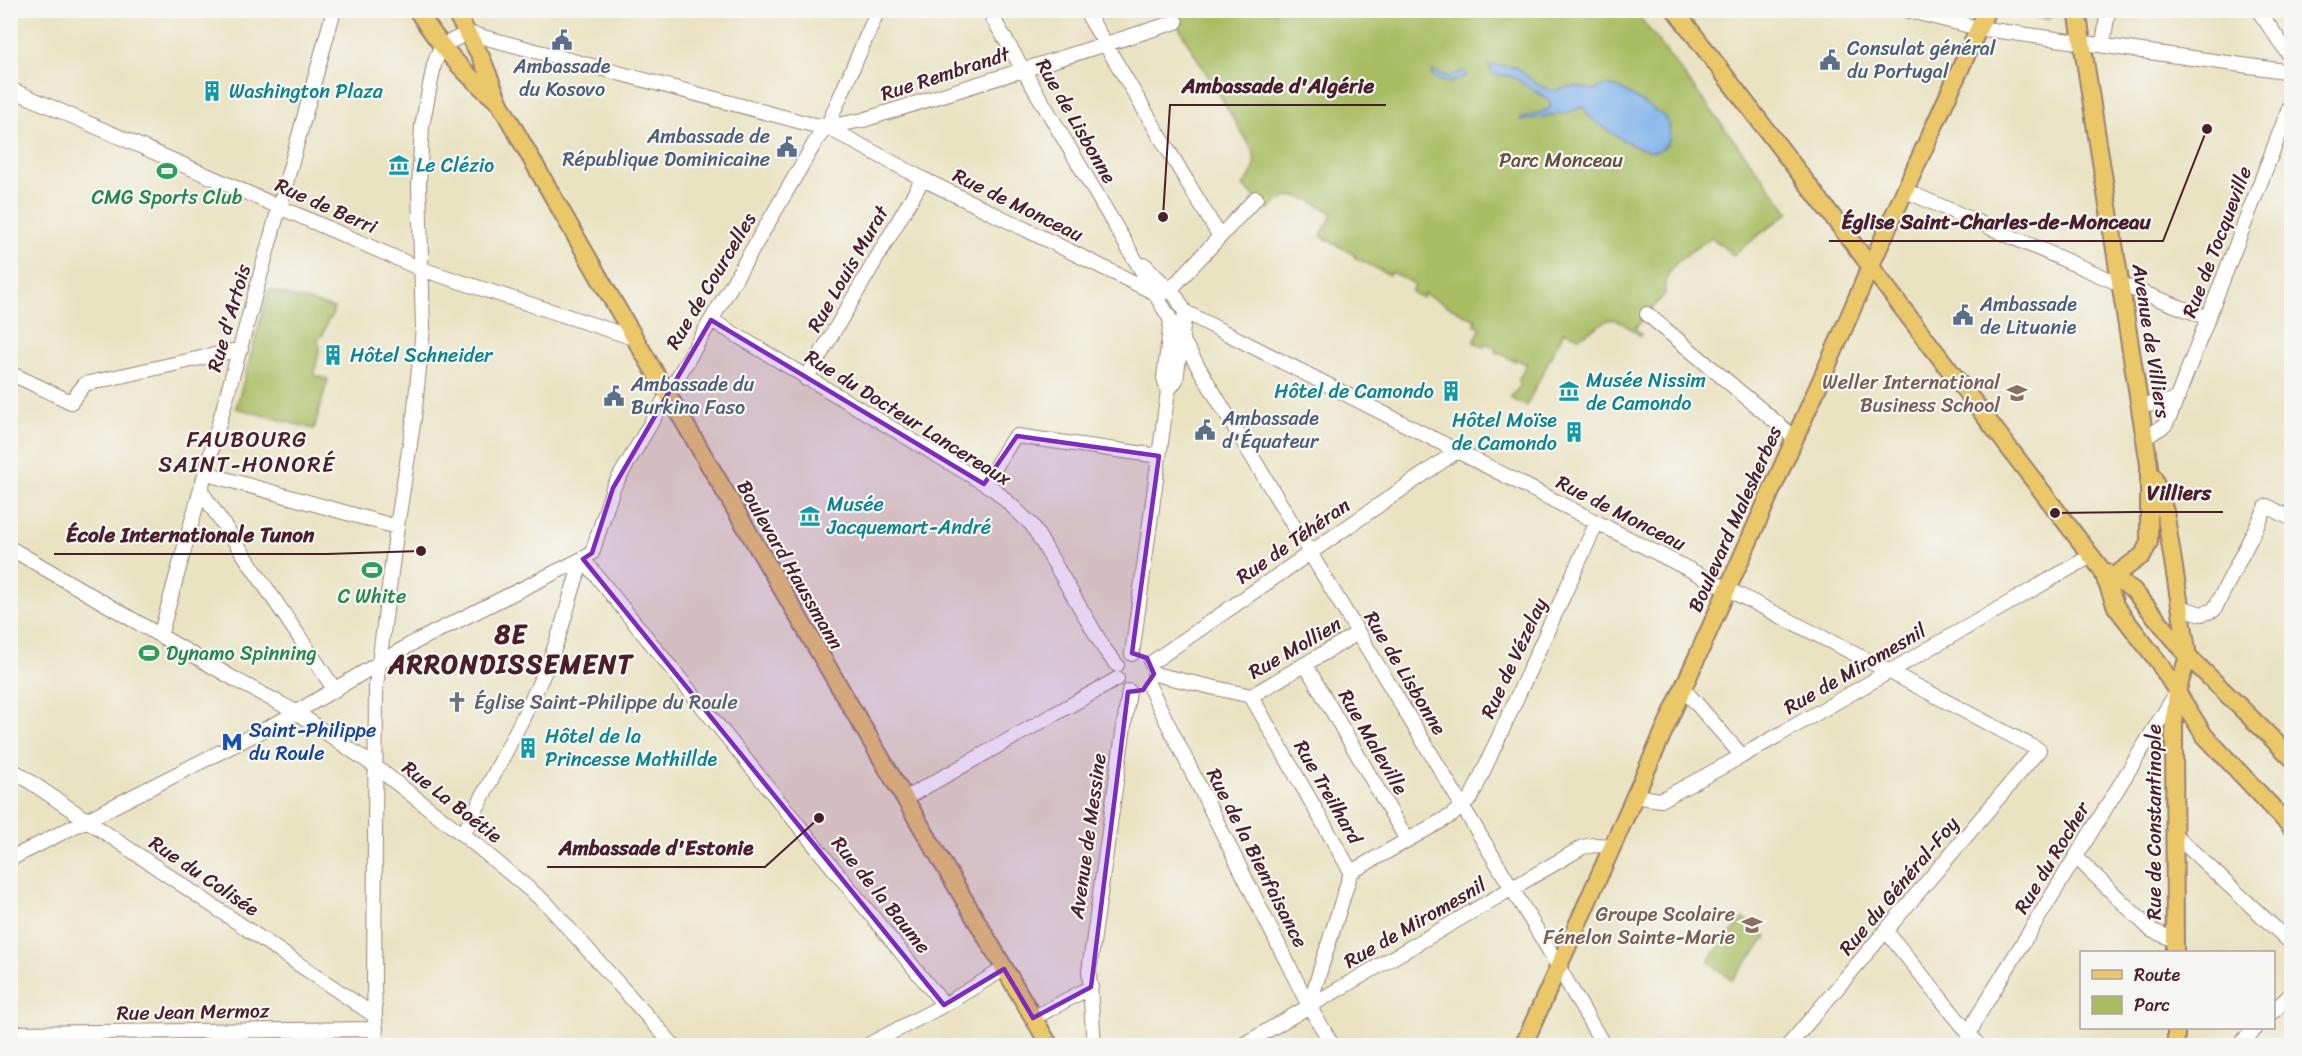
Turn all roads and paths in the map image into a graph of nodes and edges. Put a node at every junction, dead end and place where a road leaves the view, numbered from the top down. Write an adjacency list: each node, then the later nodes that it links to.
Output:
1 (334, 10): 30 (street, Rue d'Artois)
2 (417, 10): 19 (main road, Boulevard Haussmann)
3 (454, 10): 15 (main road, Boulevard Haussmann)
4 (878, 10): 26 (street, Rue de Courcelles)
5 (987, 10): 21 (street, Rue de Lisbonne)
6 (1085, 10): 17 (street)
7 (1675, 10): 33 (main road)
8 (1906, 10): 14 (street)
9 (1987, 10): 14 (main road, Boulevard Malesherbes)
10 (2077, 10): 16 (main road, Avenue de Villiers)
11 (2108, 10): 18 (street)
12 (2258, 10): 20 (street)
13 (1176, 22): 17 (street, Rue Rembrandt)
14 (1978, 28): 16 (street); 28 (main road, Boulevard Malesherbes)
15 (468, 33): 19 (street); 25 (main road, Boulevard Haussmann); 26 (street)
16 (2082, 42): 18 (street); 35 (main road, Avenue de Villiers)
17 (1105, 44): 21 (street, Rue Rembrandt); 31 (street)
18 (2103, 45): 22 (street)
19 (441, 46): 25 (main road, Boulevard Haussmann); 34 (street)
20 (2292, 59)
21 (1023, 69): 26 (street, Rue Rembrandt); 32 (street, Rue de Lisbonne)
22 (2292, 72)
23 (10, 89): 30 (street, Rue de Berri)
24 (2292, 101): 40 (street, Rue de Tocqueville)
25 (500, 104): 43 (main road, Boulevard Haussmann)
26 (827, 127): 27 (street, Rue de Monceau); 41 (street, Rue de Courcelles)
27 (923, 179): 37 (street, Rue de Monceau); 47 (street, Rue Louis Murat)
28 (1906, 191): 33 (main road, Boulevard Malesherbes); 35 (street)
29 (1256, 198): 31 (street)
30 (281, 207): 34 (street, Rue de Berri); 45 (street, Rue d'Artois)
31 (1220, 237): 36 (street)
32 (1130, 251): 36 (street, Rue de Lisbonne); 37 (street, Rue de Lisbonne)
33 (1871, 265): 52 (main road, Boulevard Malesherbes); 65 (main road)
34 (421, 268): 43 (street, Rue de Berri); 62 (street)
35 (2120, 284): 40 (street); 51 (main road, Avenue de Villiers)
36 (1170, 290): 37 (street); 38 (street, Rue de Lisbonne)
37 (1155, 293): 42 (street, Rue de Lisbonne)
38 (1185, 312): 44 (street); 54 (street, Rue de Monceau)
39 (1647, 314): 52 (street)
40 (2208, 318): 50 (street, Rue de Tocqueville)
41 (711, 320): 47 (street, Rue du Docteur Lancereaux); 49 (street, Rue de Courcelles)
42 (1171, 320): 44 (street, Rue de Lisbonne); 48 (street)
43 (634, 338): 49 (main road, Boulevard Haussmann)
44 (1181, 338): 48 (street); 64 (street, Rue de Lisbonne)
45 (241, 349): 46 (street); 57 (street, Rue d'Artois)
46 (10, 373)
47 (806, 379): 58 (street, Rue du Docteur Lancereaux)
48 (1168, 391): 55 (street)
49 (667, 394): 67 (street, Rue de Courcelles); 95 (main road, Boulevard Haussmann)
50 (2178, 397): 51 (street); 53 (street, Rue de Tocqueville)
51 (2140, 406): 53 (main road, Avenue de Villiers)
52 (1795, 438): 70 (main road, Boulevard Malesherbes)
53 (2145, 438): 56 (main road, Avenue de Villiers)
54 (1457, 451): 61 (street, Rue de Monceau); 64 (street, Rue de Téhéran)
55 (1160, 456): 58 (street); 74 (street)
56 (2149, 465): 66 (main road, Avenue de Villiers); 68 (main road, Avenue de Villiers)
57 (207, 471): 59 (street, Rue d'Artois); 62 (street)
58 (985, 484): 78 (street, Rue du Docteur Lancereaux)
59 (201, 491): 73 (street, Rue d'Artois); 82 (street)
60 (2292, 519): 71 (street)
61 (1597, 522): 70 (street, Rue de Monceau); 96 (street, Rue de Vézelay)
62 (397, 527): 76 (street)
63 (10, 548): 73 (street, Rue La Boétie)
64 (1310, 553): 72 (street, Rue de Lisbonne); 80 (street, Rue de Téhéran)
65 (2091, 556): 69 (main road); 79 (street, Rue de Miromesnil)
66 (2140, 557): 68 (main road); 69 (main road)
67 (583, 559): 76 (street); 99 (street, Rue de Courcelles); 114 (street, Rue de la Baume)
68 (2173, 565): 71 (main road, Avenue de Villiers)
69 (2107, 576): 75 (main road); 84 (main road)
70 (1727, 588): 79 (street, Rue de Monceau); 81 (main road, Boulevard Malesherbes)
71 (2180, 607): 75 (main road, Avenue de Villiers)
72 (1358, 633): 77 (street, Rue Mollien); 96 (street, Rue de Lisbonne)
73 (160, 636): 86 (street, Rue La Boétie)
74 (1132, 654): 78 (street); 80 (street)
75 (2188, 656): 84 (main road, Rue de Constantinople); 91 (main road)
76 (379, 663): 82 (street); 92 (street)
77 (1305, 664): 85 (street, Rue Mollien); 101 (street, Rue Maleville)
78 (1117, 672): 83 (street); 95 (street)
79 (1890, 672): 89 (street, Rue de Monceau); 90 (street, Rue de Miromesnil)
80 (1151, 674): 83 (street); 85 (street); 115 (street, Rue de la Bienfaisance)
81 (1683, 688): 90 (street); 94 (main road, Boulevard Malesherbes)
82 (335, 690): 86 (street)
83 (1129, 691): 112 (street, Avenue de Messine)
84 (2176, 692): 87 (street, Rue du Rocher); 88 (main road, Rue de Constantinople); 98 (main road)
85 (1251, 696): 105 (street, Rue Treilhard)
86 (296, 712): 92 (street, Rue La Boétie); 97 (street)
87 (2153, 729): 88 (street); 103 (street, Rue du Rocher)
88 (2174, 743): 100 (main road, Rue de Constantinople)
89 (2039, 750): 107 (street, Rue du Général-Foy)
90 (1742, 756): 94 (street, Rue de Miromesnil)
91 (2292, 758)
92 (376, 767): 99 (street, Rue La Boétie); 118 (street)
93 (10, 768): 97 (street, Rue du Colisée)
94 (1634, 796): 102 (main road, Boulevard Malesherbes)
95 (904, 799): 111 (main road, Boulevard Haussmann)
96 (1462, 807): 101 (street); 106 (street, Rue de Lisbonne)
97 (87, 820): 104 (street); 118 (street, Rue du Colisée)
98 (2292, 828)
99 (463, 835): 126 (street, Rue La Boétie)
100 (2175, 835): 108 (street); 109 (main road, Rue de Constantinople)
101 (1407, 840): 105 (street)
102 (1612, 846): 106 (street, Rue de Miromesnil); 110 (main road, Boulevard Malesherbes)
103 (2076, 857): 109 (street); 123 (street, Rue du Rocher)
104 (10, 859)
105 (1351, 872): 115 (street, Rue Treilhard)
106 (1512, 889): 110 (street, Rue de Lisbonne); 115 (street, Rue de Miromesnil)
107 (1886, 931): 123 (street); 134 (street, Rue du Général-Foy)
108 (2292, 944)
109 (2175, 946)
110 (1559, 967): 132 (main road, Boulevard Malesherbes); 133 (street, Rue de Lisbonne)
111 (1004, 969): 114 (street); 117 (main road, Boulevard Haussmann)
112 (1091, 987): 117 (street); 129 (street, Avenue de Messine)
113 (2292, 993): 116 (street)
114 (944, 1005): 127 (street)
115 (1309, 1006): 130 (street, Rue de Miromesnil); 131 (street, Rue de la Bienfaisance)
116 (2275, 1010)
117 (1033, 1018): 128 (main road, Boulevard Haussmann)
118 (376, 1023): 121 (street, Rue Jean Mermoz); 125 (street)
119 (2176, 1029): 135 (main road)
120 (2255, 1029): 136 (street)
121 (205, 1032): 122 (street, Rue Jean Mermoz); 124 (street)
122 (10, 1033)
123 (1971, 1042)
124 (197, 1046)
125 (376, 1046)
126 (674, 1046)
127 (866, 1046)
128 (1050, 1046)
129 (1094, 1046)
130 (1241, 1046)
131 (1333, 1046)
132 (1523, 1046)
133 (1604, 1046)
134 (1788, 1046)
135 (2176, 1046)
136 (2238, 1046)

